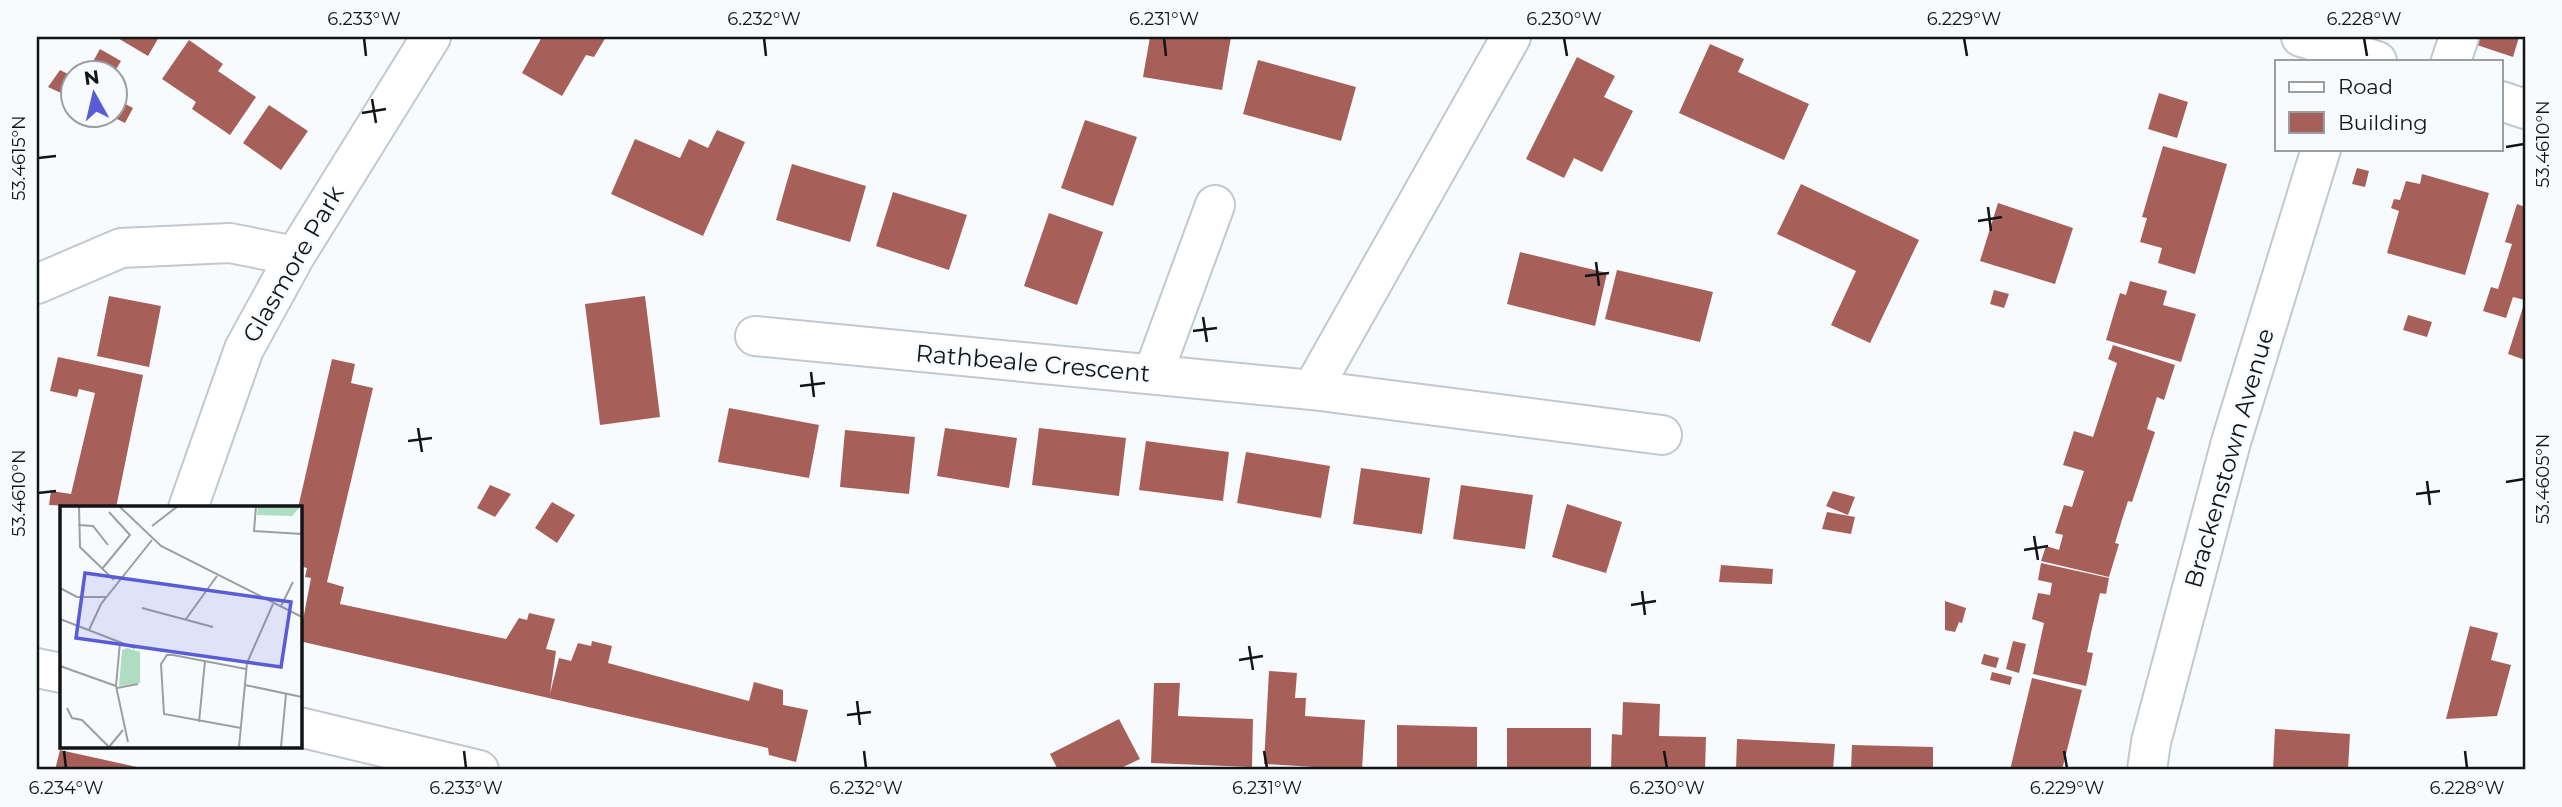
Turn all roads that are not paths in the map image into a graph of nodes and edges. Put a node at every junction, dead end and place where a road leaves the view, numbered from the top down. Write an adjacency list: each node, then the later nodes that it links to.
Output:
1 (432, 37): 11 (street, Glasmore Park)
2 (1511, 37): 15 (street)
3 (2301, 37): 5 (street)
4 (2459, 37): 6 (street)
5 (2359, 59)
6 (2451, 60)
7 (2502, 101): 8 (street)
8 (2525, 109)
9 (2321, 150): 22 (street, Brackenstown Avenue)
10 (1215, 205): 14 (street)
11 (295, 256): 12 (street); 17 (street, Glasmore Park)
12 (37, 284)
13 (755, 336): 14 (street, Rathbeale Crescent)
14 (1153, 374): 15 (street, Rathbeale Crescent)
15 (1312, 390): 16 (street, Rathbeale Crescent)
16 (1662, 435)
17 (189, 506)
18 (37, 668): 19 (street)
19 (60, 673)
20 (301, 727): 21 (street)
21 (479, 770)
22 (2147, 770)

